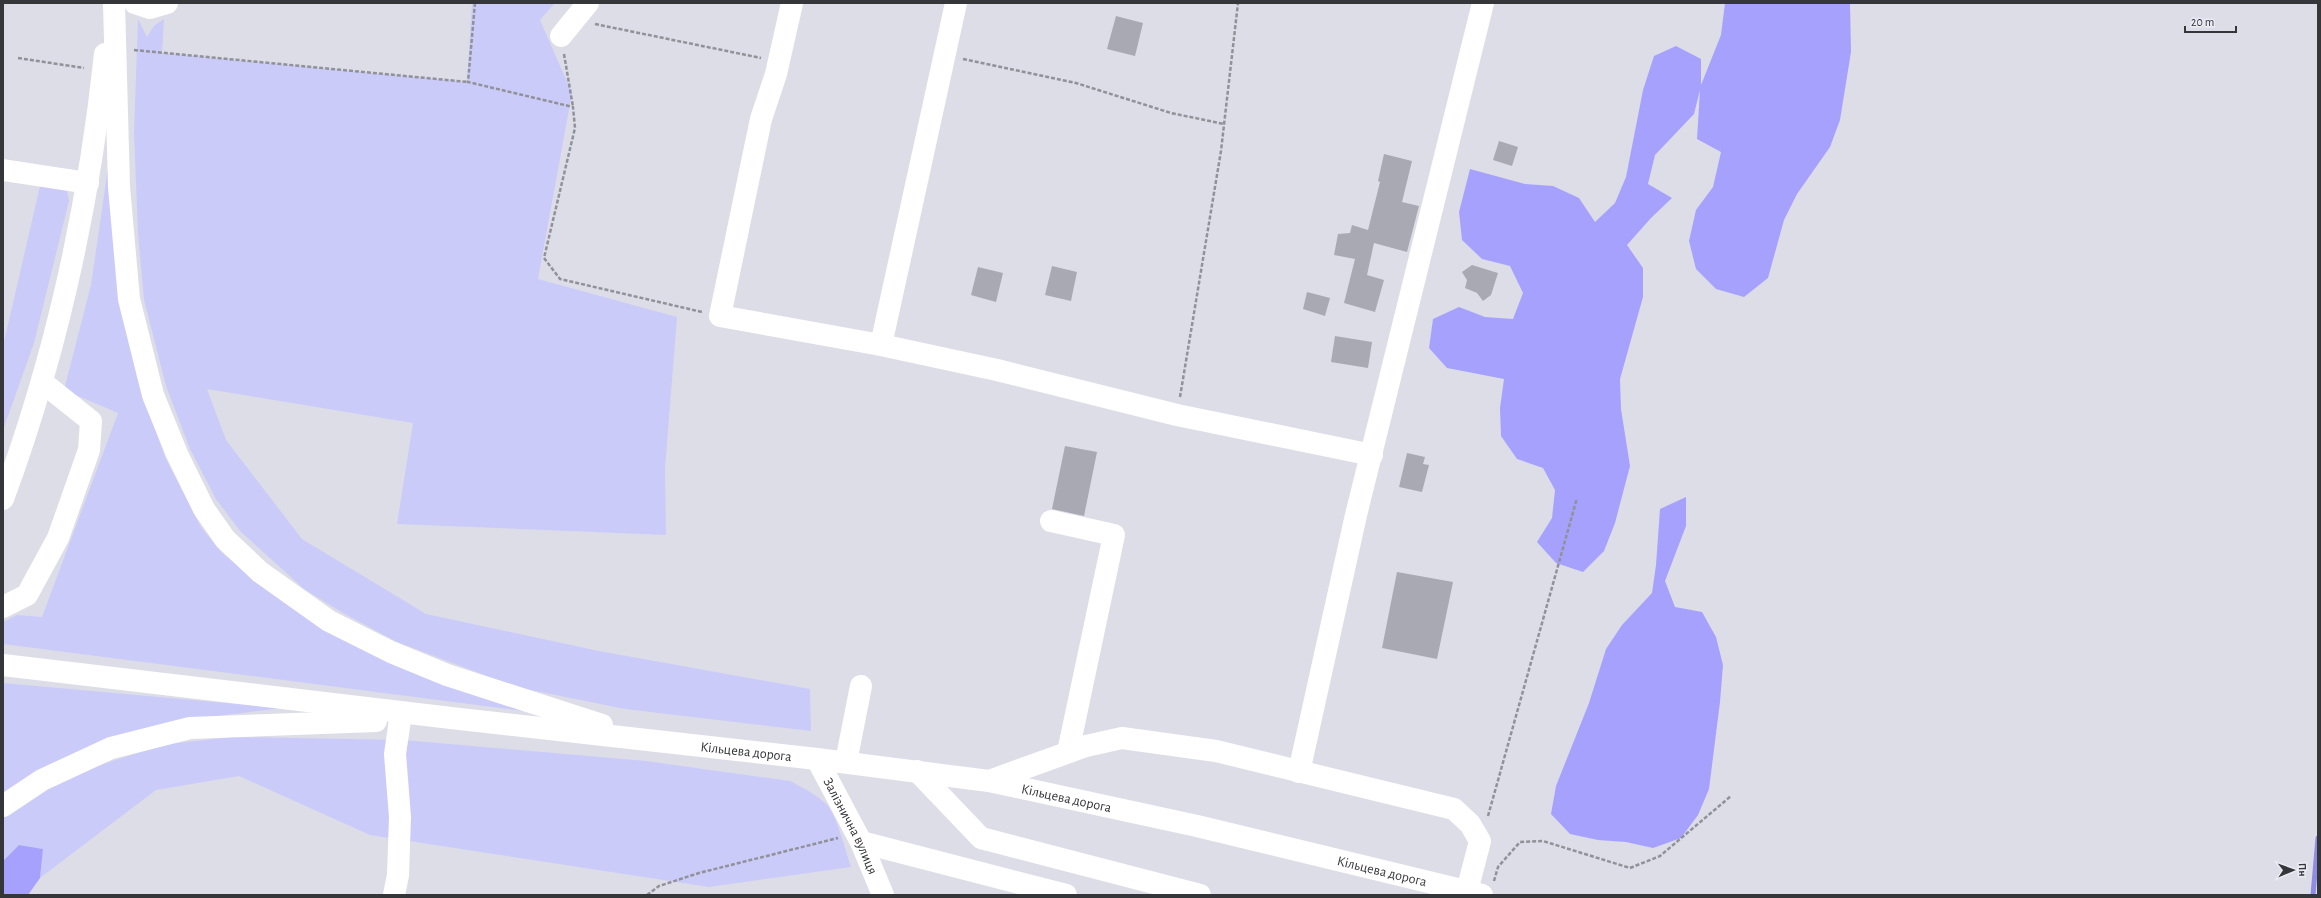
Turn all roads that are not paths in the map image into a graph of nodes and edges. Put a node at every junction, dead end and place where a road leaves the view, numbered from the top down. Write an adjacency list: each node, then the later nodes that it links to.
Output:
1 (110, 3): 11 (main road)
2 (114, 3): 22 (main road)
3 (135, 3): 4 (main road)
4 (167, 3)
5 (792, 3): 12 (main road)
6 (956, 3): 12 (main road)
7 (1483, 3): 14 (main road)
8 (582, 11): 9 (main road)
9 (561, 36)
10 (3, 170): 11 (main road)
11 (88, 183): 13 (main road)
12 (881, 345): 14 (main road)
13 (42, 382): 15 (main road); 17 (main road)
14 (1372, 455): 27 (main road)
15 (3, 499)
16 (1050, 521): 23 (main road)
17 (3, 607)
18 (10, 666): 20 (main road)
19 (861, 686): 25 (main road)
20 (452, 718): 21 (main road); 22 (main road)
21 (400, 720): 29 (main road); 32 (main road)
22 (645, 739): 24 (main road, Кільцева дорога)
23 (1068, 752): 27 (main road); 28 (main road)
24 (817, 759): 25 (main road, Кільцева дорога); 30 (main road, Залізнична вулиця)
25 (846, 762): 26 (main road, Кільцева дорога)
26 (917, 771): 28 (main road, Кільцева дорога); 35 (main road)
27 (1299, 772): 36 (main road)
28 (989, 781): 31 (main road, Кільцева дорога)
29 (3, 806)
30 (857, 836): 33 (main road, Залізнична вулиця); 34 (main road)
31 (1487, 892)
32 (394, 895)
33 (883, 895)
34 (1066, 895)
35 (1200, 895)
36 (1466, 895)

